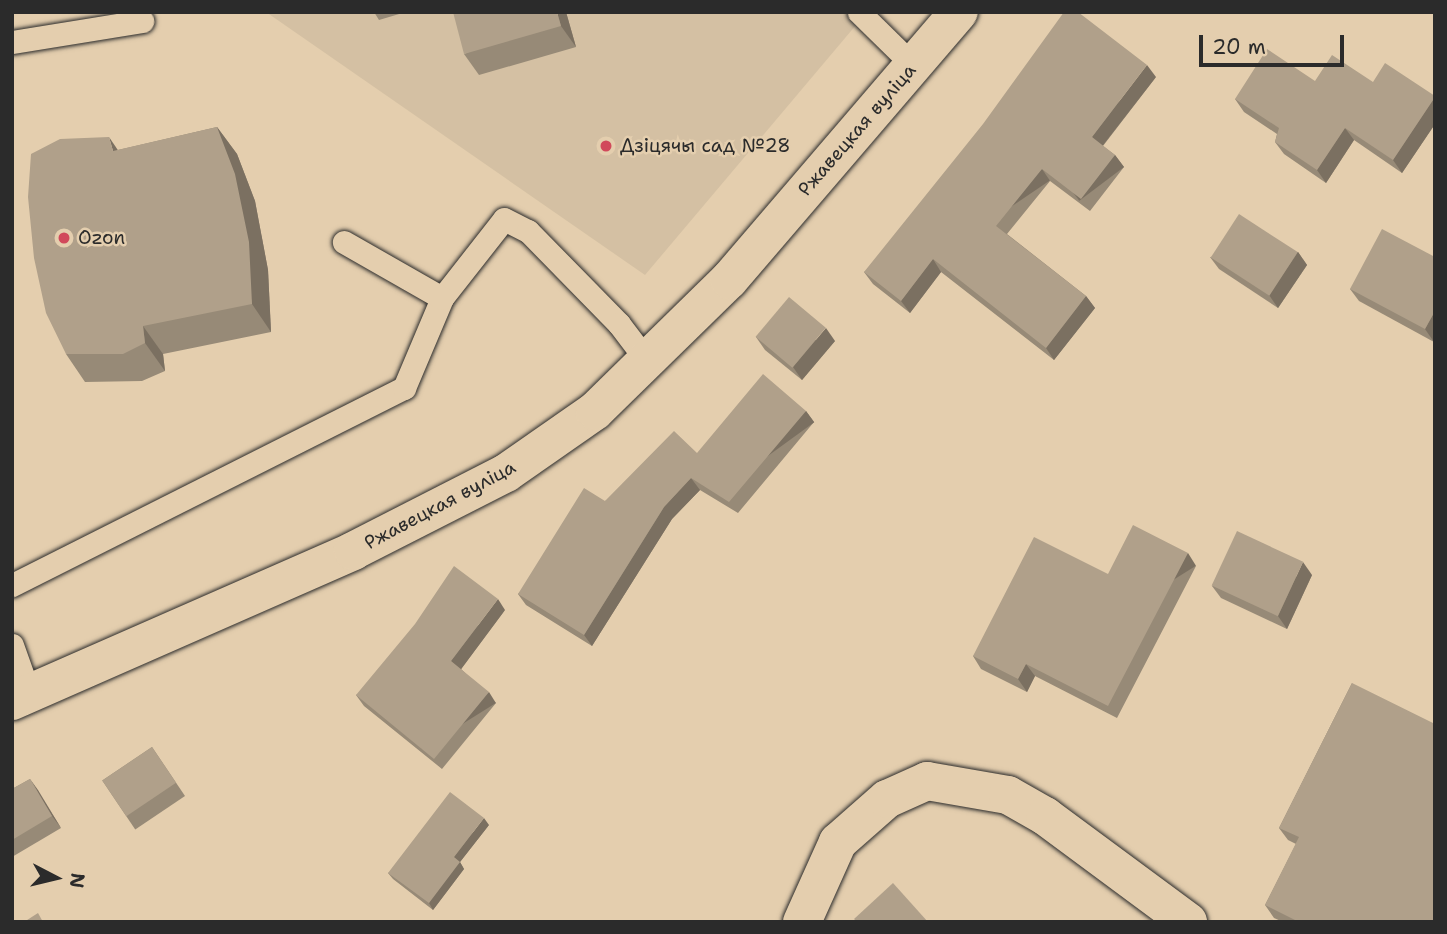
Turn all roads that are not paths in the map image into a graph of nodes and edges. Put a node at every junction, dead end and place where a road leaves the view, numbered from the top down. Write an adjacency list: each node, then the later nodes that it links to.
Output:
1 (859, 12): 5 (lane)
2 (960, 12): 5 (street, Ржавецкая вуліца)
3 (142, 21): 4 (lane)
4 (12, 42)
5 (913, 65): 8 (street, Ржавецкая вуліца)
6 (344, 242): 7 (lane)
7 (442, 298): 8 (lane); 9 (lane)
8 (649, 362): 11 (street, Ржавецкая вуліца)
9 (12, 585)
10 (12, 645): 11 (lane)
11 (21, 697)
12 (802, 922): 13 (street)
13 (1188, 922)

